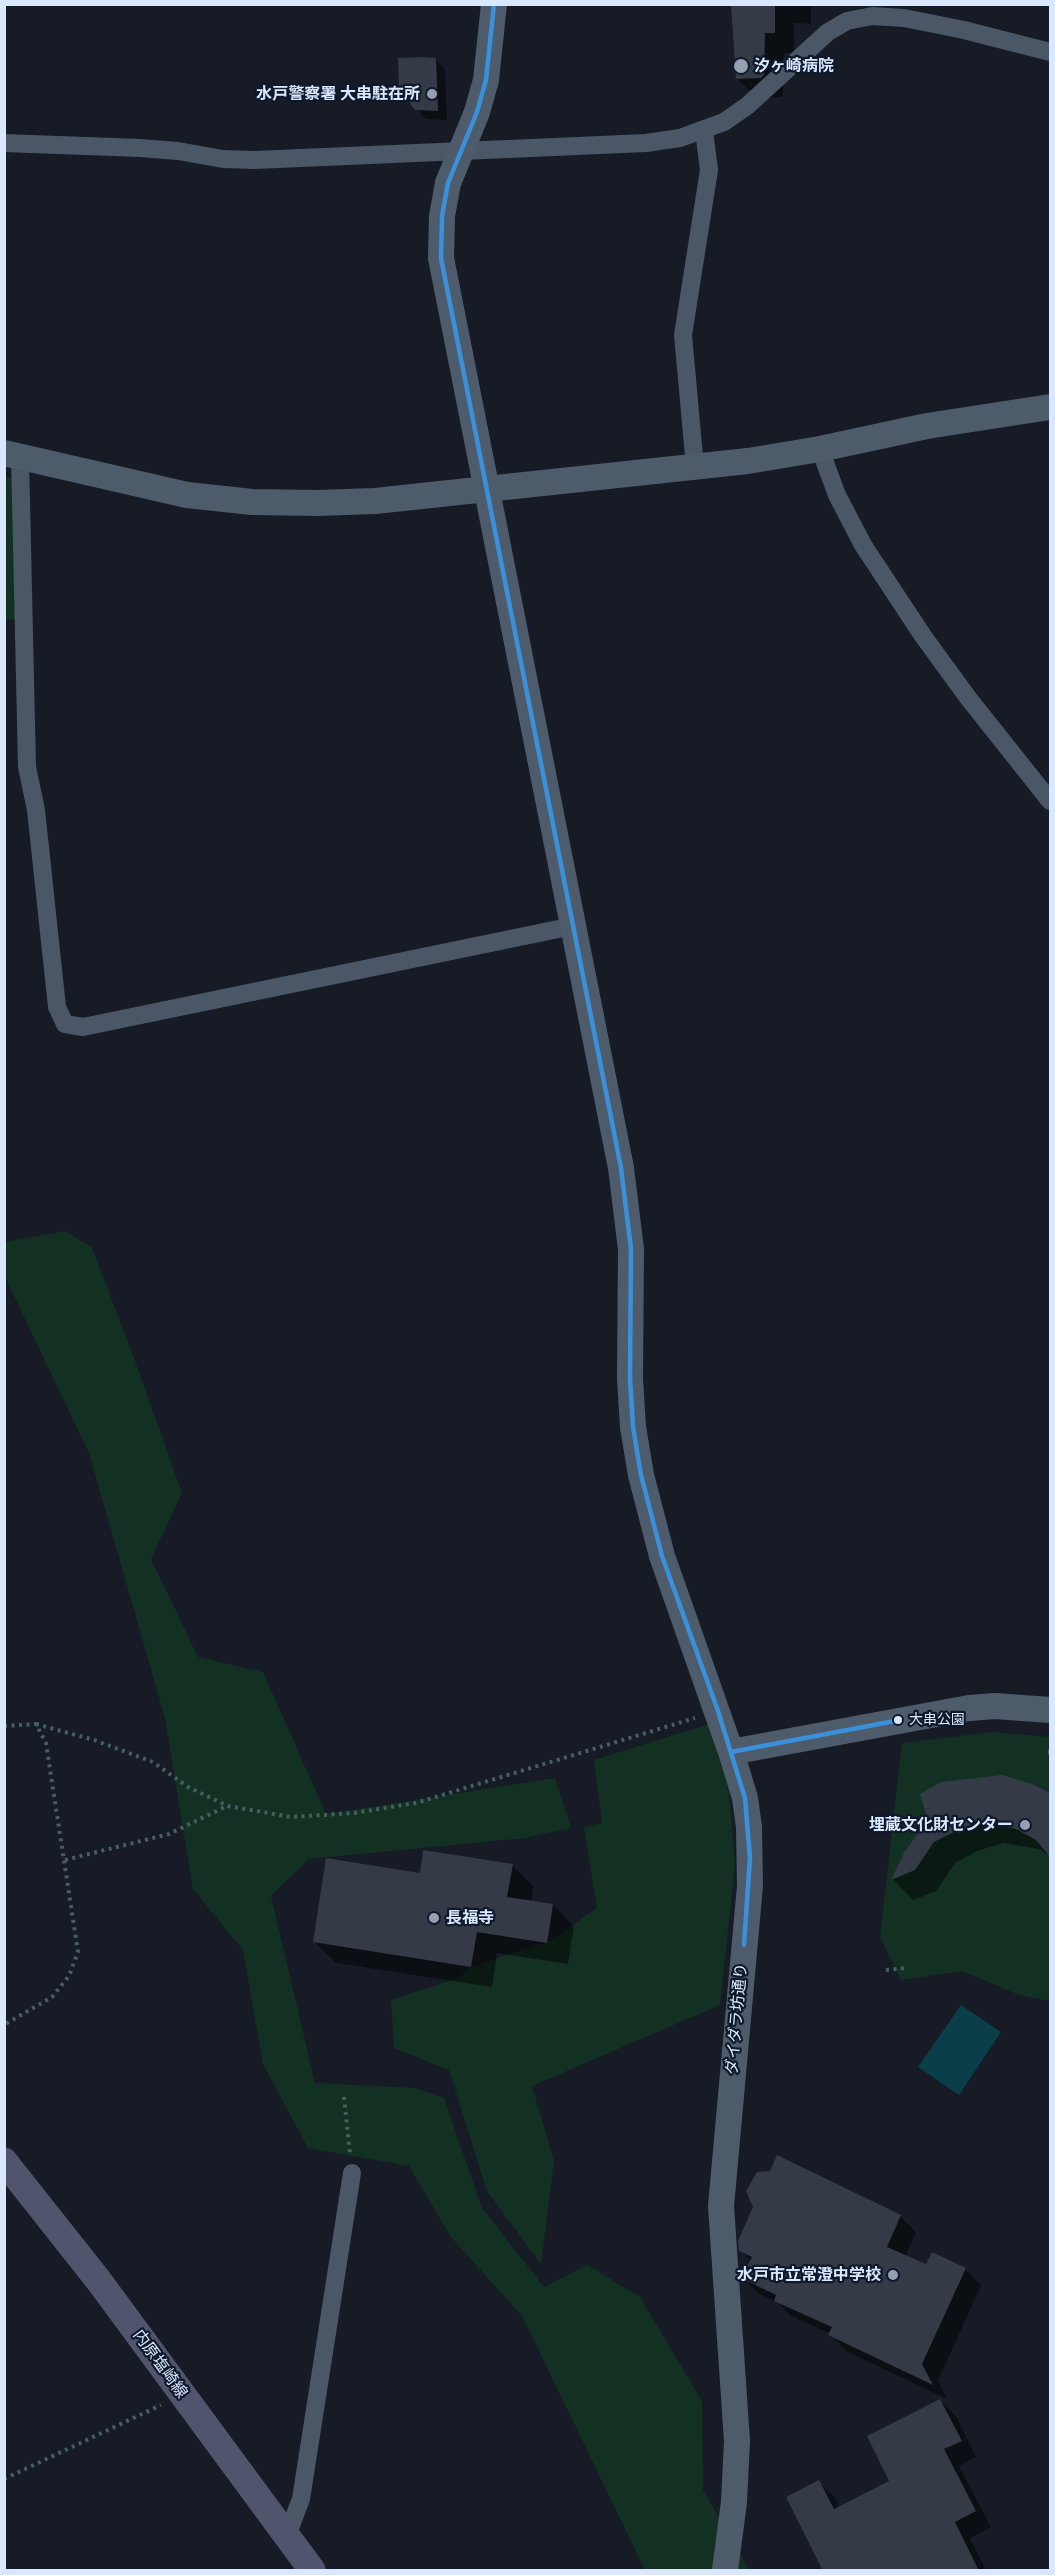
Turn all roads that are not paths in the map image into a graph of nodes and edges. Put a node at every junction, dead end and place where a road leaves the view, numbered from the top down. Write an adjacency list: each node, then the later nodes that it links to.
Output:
1 (494, 4): 5 (street, ダイダラ坊通り)
2 (1050, 52): 3 (street)
3 (704, 131): 5 (street); 9 (street)
4 (4, 143): 5 (street)
5 (463, 151): 10 (street, ダイダラ坊通り)
6 (1050, 407): 7 (street)
7 (820, 449): 9 (street); 11 (street)
8 (12, 455): 10 (street); 12 (street)
9 (695, 467): 10 (street)
10 (486, 489): 12 (street, ダイダラ坊通り)
11 (1050, 801)
12 (573, 926): 14 (street, ダイダラ坊通り)
13 (1050, 1710): 14 (street)
14 (731, 1752): 19 (street, ダイダラ坊通り)
15 (4, 2161): 17 (main road, 内原塩崎線)
16 (352, 2173): 17 (street)
17 (287, 2536): 18 (main road, 内原塩崎線)
18 (312, 2571)
19 (725, 2571)

